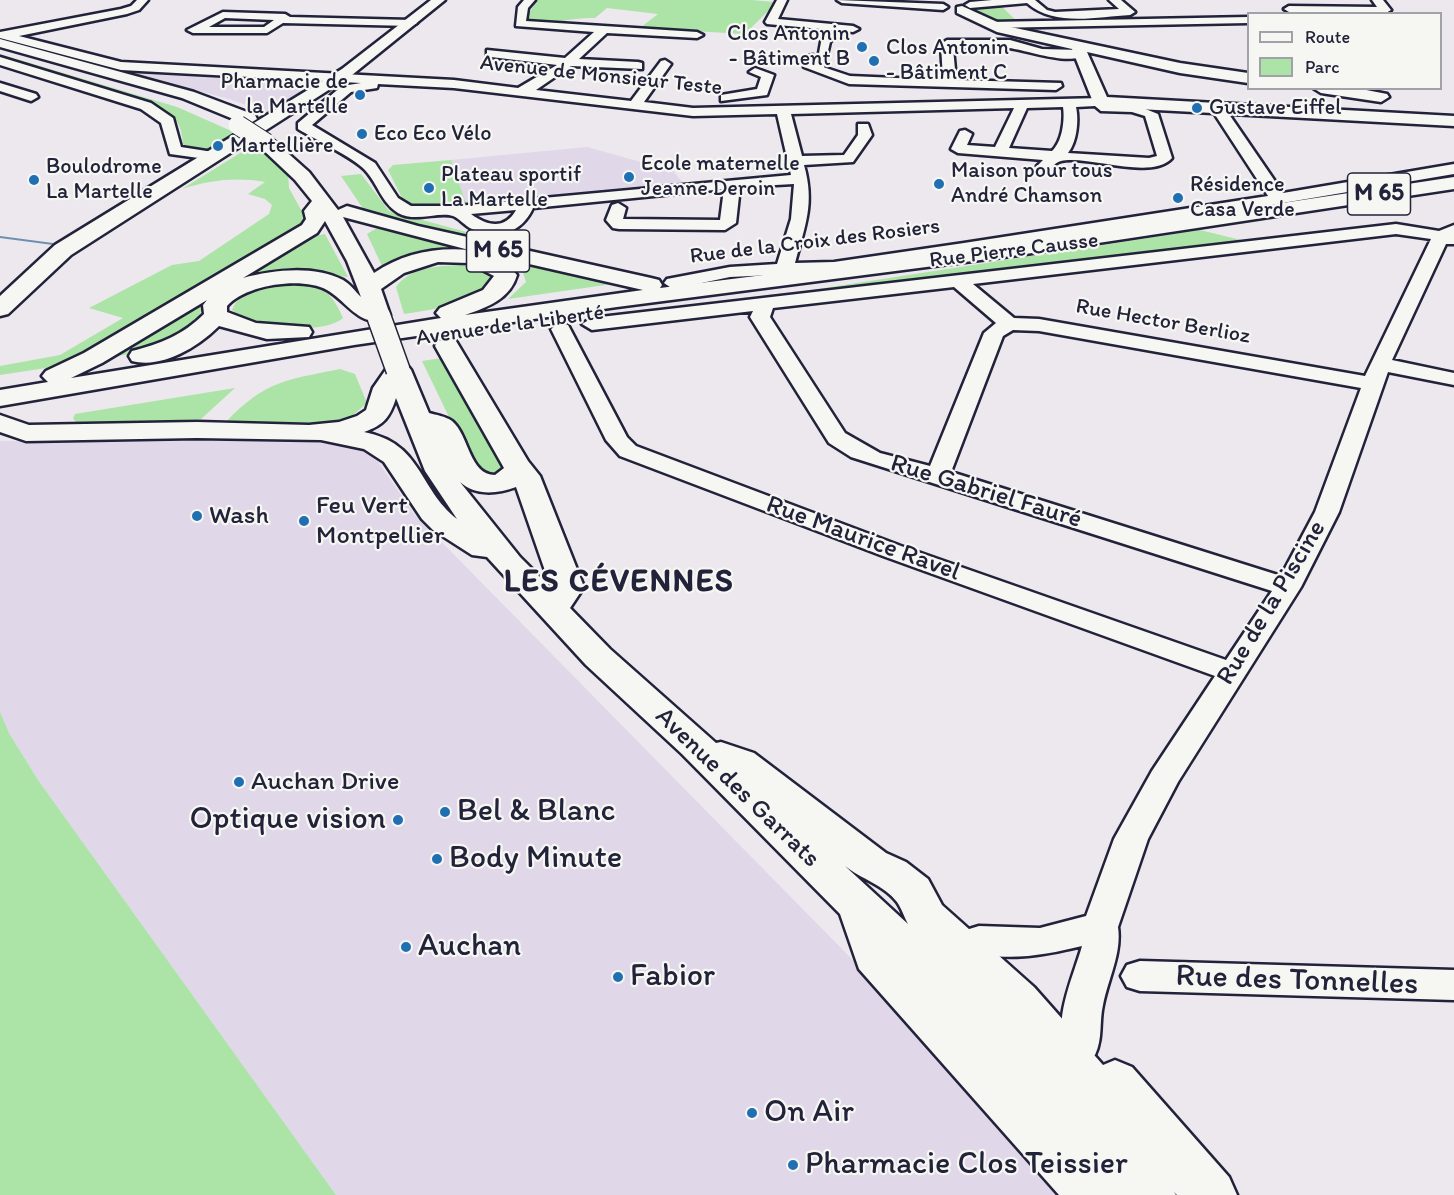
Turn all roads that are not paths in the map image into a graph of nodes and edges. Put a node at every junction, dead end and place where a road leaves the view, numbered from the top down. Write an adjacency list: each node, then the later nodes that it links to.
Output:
1 (143, 0): 23 (street)
2 (439, 0): 17 (main road)
3 (530, 0): 20 (street)
4 (782, 0): 21 (street)
5 (842, 0): 10 (street)
6 (1030, 0): 7 (street); 12 (street)
7 (1114, 0)
8 (1281, 0): 14 (street)
9 (1377, 0): 14 (street)
10 (895, 2): 12 (street)
11 (271, 5): 13 (street)
12 (954, 5): 18 (main road)
13 (292, 6)
14 (1291, 11)
15 (282, 20): 15 (street); 17 (street)
16 (1247, 20): 18 (street)
17 (411, 22): 34 (main road)
18 (991, 26): 25 (main road)
19 (852, 29): 21 (street)
20 (603, 30): 22 (street); 28 (street)
21 (838, 30): 29 (street)
22 (697, 35)
23 (7, 36): 34 (street, Avenue de Monsieur Teste); 54 (main road)
24 (0, 50): 54 (main road)
25 (1081, 51): 35 (main road); 37 (street); 38 (main road)
26 (491, 53): 28 (street)
27 (0, 61): 32 (street)
28 (567, 62): 31 (street); 41 (street)
29 (816, 63): 37 (street)
30 (664, 64): 47 (street)
31 (638, 66)
32 (37, 72): 36 (street); 59 (street)
33 (755, 72): 52 (street)
34 (340, 77): 41 (street, Avenue de Monsieur Teste); 59 (main road)
35 (1247, 78)
36 (0, 81)
37 (950, 81): 38 (street)
38 (1082, 86): 44 (main road)
39 (0, 87): 42 (street)
40 (1334, 90): 43 (main road)
41 (524, 91): 47 (street, Avenue de Monsieur Teste); 65 (street)
42 (31, 97)
43 (1397, 100)
44 (1101, 102): 48 (street, Avenue de Monsieur Teste); 49 (main road, Avenue de Monsieur Teste)
45 (1418, 103): 50 (main road)
46 (1019, 104): 48 (street, Avenue de Monsieur Teste); 51 (street, Avenue de Monsieur Teste); 58 (street)
47 (635, 105): 52 (street, Avenue de Monsieur Teste)
48 (1070, 105): 60 (street); 60 (street)
49 (1217, 107): 53 (main road, Avenue de Monsieur Teste); 67 (street)
50 (1454, 109)
51 (783, 111): 52 (street, Avenue de Monsieur Teste); 61 (street)
52 (716, 112)
53 (1454, 121)
54 (243, 122): 57 (main road, bridge)
55 (863, 128): 61 (street)
56 (965, 134): 58 (street)
57 (271, 139): 68 (main road); 70 (main road)
58 (1000, 152): 60 (street)
59 (213, 156): 80 (main road)
60 (1056, 157): 63 (street)
61 (797, 161): 64 (street)
62 (1454, 169): 67 (street, Rue de la Croix des Rosiers)
63 (1038, 174)
64 (801, 179): 65 (street); 74 (street)
65 (733, 183): 69 (street)
66 (1454, 183): 73 (main road, Avenue de la Liberté / M 65)
67 (1278, 198): 74 (street, Rue de la Croix des Rosiers)
68 (322, 203): 72 (main road); 90 (main road)
69 (618, 208)
70 (347, 212): 72 (main road); 78 (main road, M 65)
71 (1450, 235): 76 (street, Rue Pierre Causse); 91 (street, Rue de la Piscine)
72 (347, 236): 77 (main road, Avenue des Garrats)
73 (1019, 249): 75 (main road, Avenue de la Liberté / M 65); 78 (main road, Avenue de la Liberté)
74 (795, 270): 75 (main road, Avenue de la Liberté / M 65); 78 (main road, Avenue de la Liberté / M 65)
75 (831, 274): 96 (main road, Avenue de la Liberté)
76 (959, 282): 79 (street, Rue Pierre Causse); 85 (street)
77 (369, 286): 81 (main road); 83 (main road, Avenue des Garrats)
78 (660, 291): 81 (main road, Avenue de la Liberté); 84 (main road); 96 (main road, Avenue de la Liberté)
79 (765, 305): 84 (street, Rue Pierre Causse); 104 (street, Rue Gabriel Fauré)
80 (0, 309)
81 (446, 314): 86 (main road, Avenue de la Liberté)
82 (216, 315): 83 (main road); 86 (main road); 90 (main road)
83 (382, 323): 89 (main road, Avenue des Garrats, bridge)
84 (592, 324): 87 (main road)
85 (1010, 324): 91 (street, Rue Hector Berlioz); 104 (street)
86 (346, 329): 90 (main road, Avenue de la Liberté)
87 (561, 329): 88 (main road); 108 (street, Rue Maurice Ravel)
88 (447, 346): 97 (main road); 103 (main road)
89 (398, 370): 99 (main road, Avenue des Garrats); 101 (main road)
90 (64, 372): 92 (main road); 94 (main road); 95 (main road, Avenue de la Liberté)
91 (1377, 374): 93 (street, Rue Hector Berlioz); 106 (street, Rue de la Piscine)
92 (0, 378)
93 (1454, 379)
94 (0, 384)
95 (0, 390)
96 (0, 399)
97 (79, 403): 98 (main road); 102 (main road)
98 (0, 415)
99 (418, 417): 103 (main road); 105 (main road, Avenue des Garrats)
100 (0, 423): 102 (main road)
101 (309, 433): 102 (main road); 105 (main road)
102 (61, 434)
103 (518, 469): 107 (main road)
104 (938, 475): 106 (street, Rue Gabriel Fauré)
105 (509, 564): 107 (main road, Avenue des Garrats)
106 (1288, 587): 108 (street, Rue de la Piscine)
107 (553, 608): 109 (main road, Avenue des Garrats)
108 (1231, 672): 112 (street, Rue de la Piscine)
109 (695, 745): 110 (main road); 111 (main road, Avenue des Garrats)
110 (918, 903): 113 (main road); 117 (main road)
111 (860, 907): 117 (main road, Avenue des Garrats); 118 (main road)
112 (1100, 927): 113 (street); 116 (street, Rue de la Piscine)
113 (979, 940): 116 (main road)
114 (1140, 976): 115 (street, Rue des Tonnelles)
115 (1454, 985)
116 (1081, 1043): 119 (main road)
117 (1147, 1193)
118 (1093, 1195)
119 (1210, 1195)

